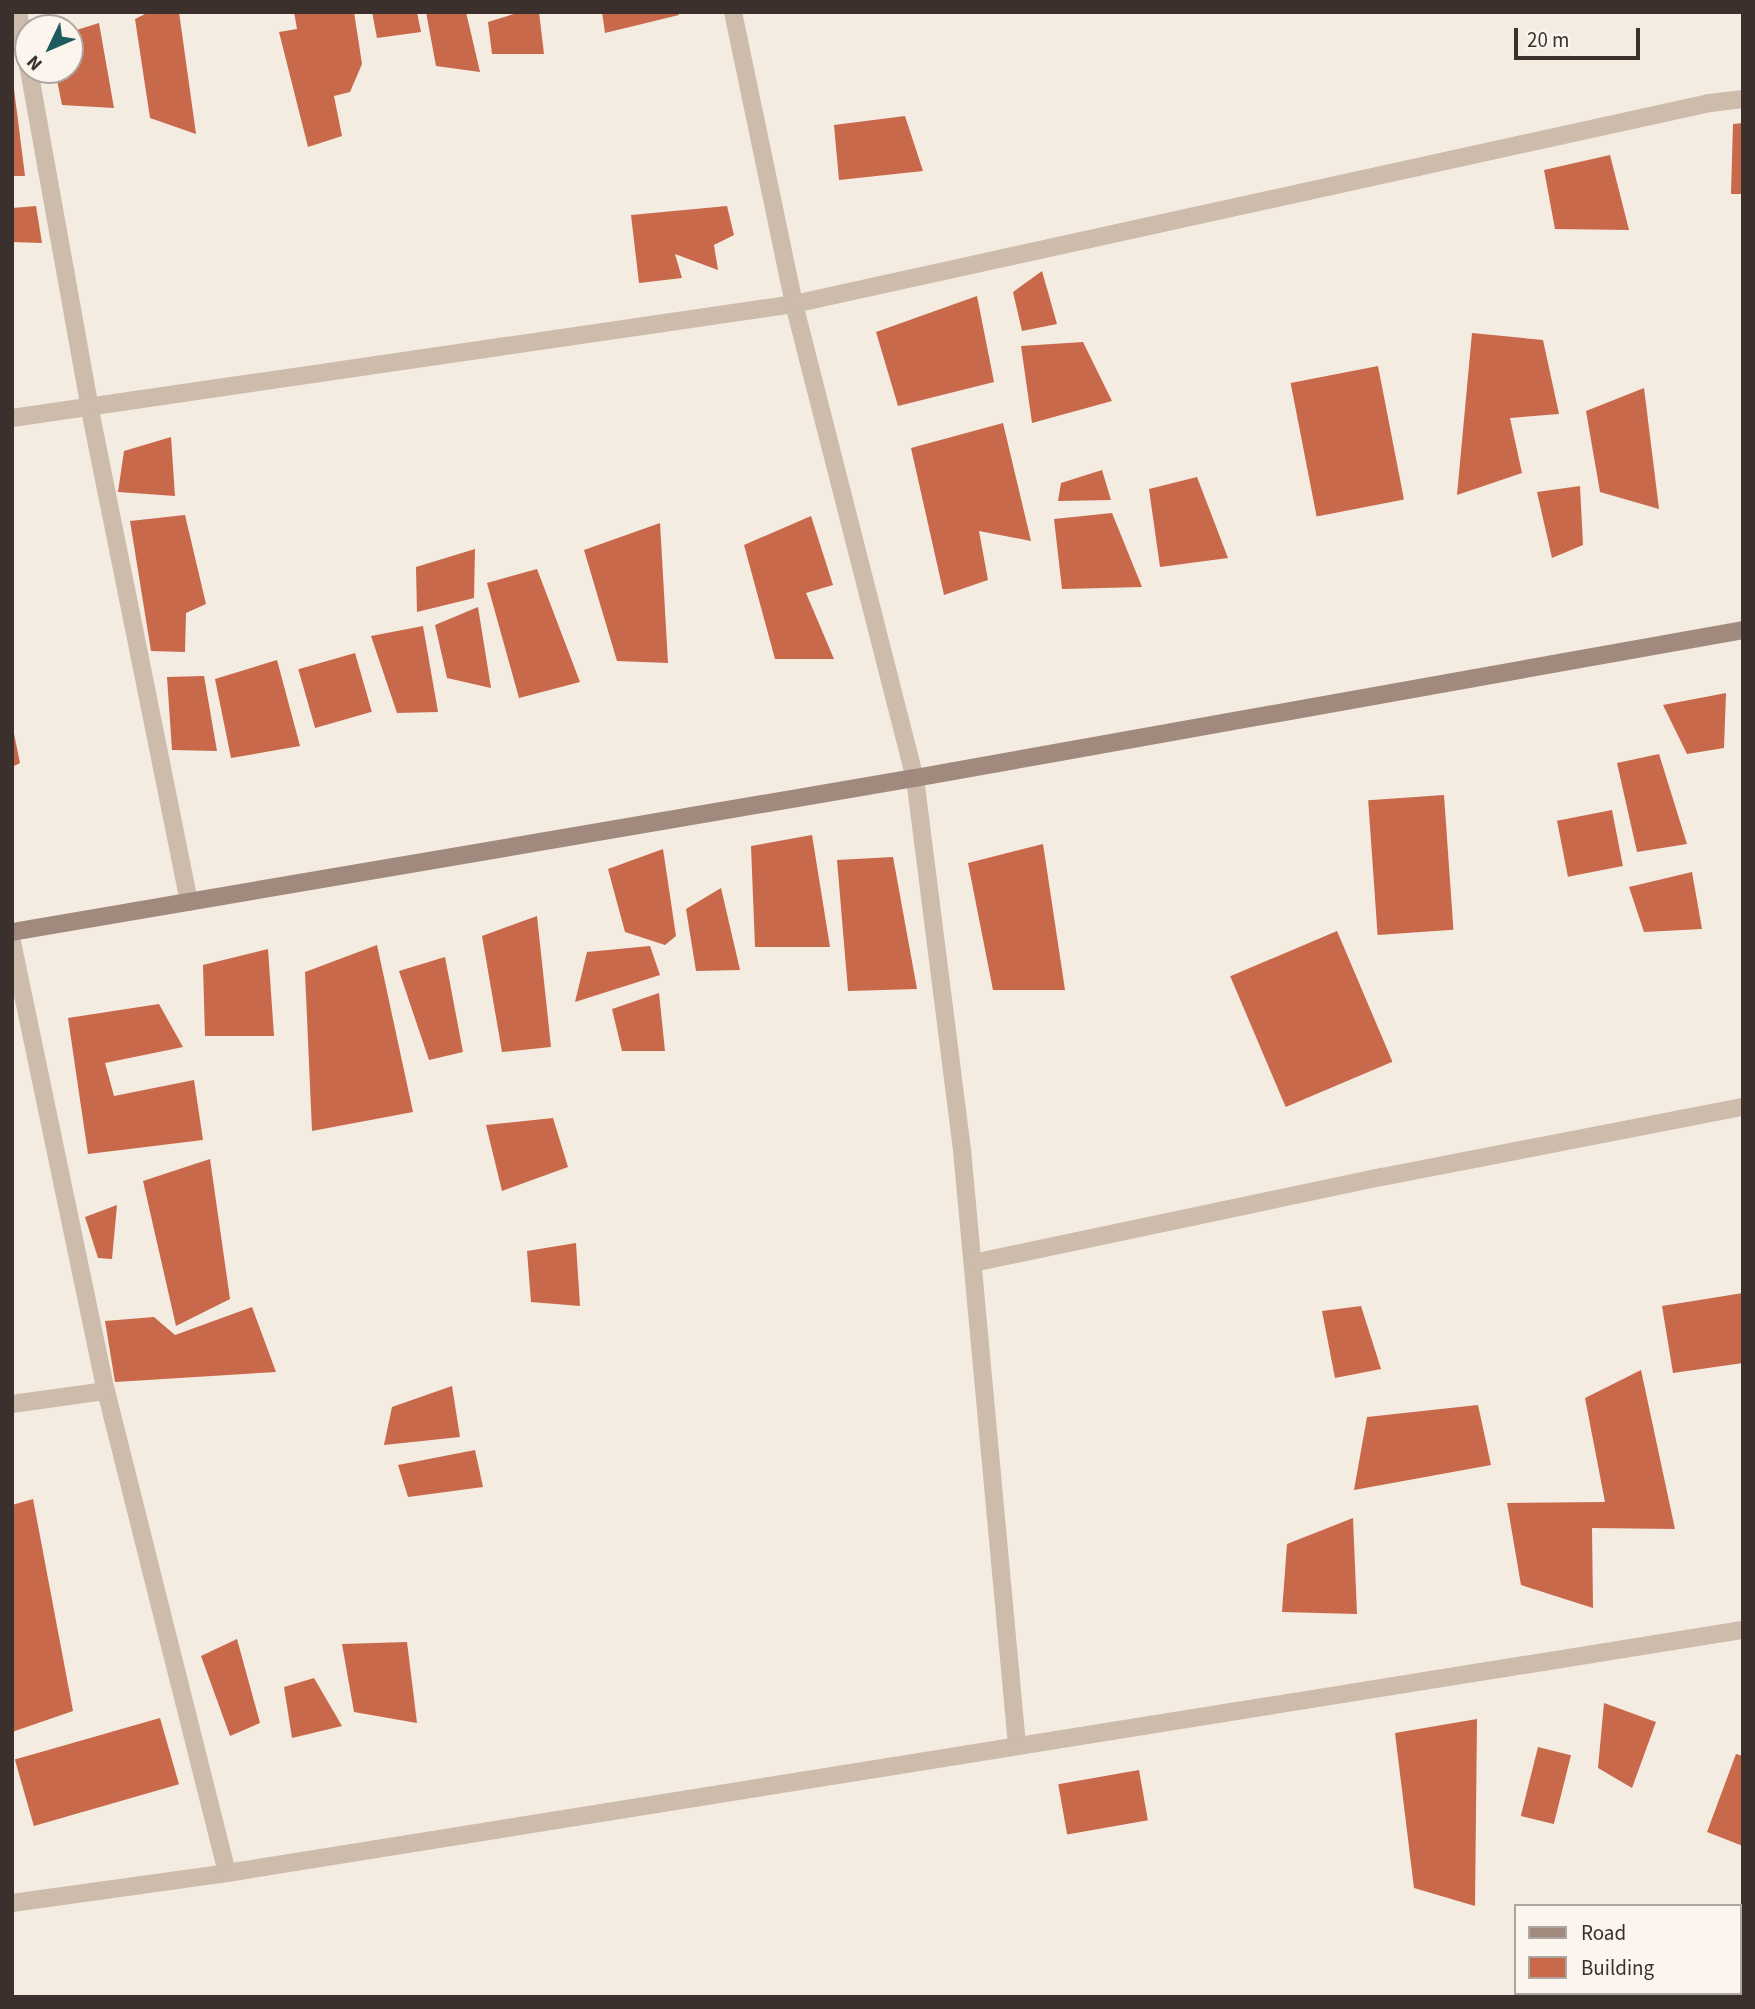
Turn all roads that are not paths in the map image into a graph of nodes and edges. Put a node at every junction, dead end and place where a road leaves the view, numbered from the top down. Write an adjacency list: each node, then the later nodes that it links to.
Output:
1 (733, 12): 4 (street)
2 (31, 84): 5 (street)
3 (1743, 99): 4 (street)
4 (794, 304): 5 (street); 8 (street)
5 (89, 405): 6 (street); 9 (street)
6 (12, 418)
7 (1743, 630): 8 (main road)
8 (915, 778): 9 (main road); 13 (street)
9 (189, 902): 10 (main road)
10 (12, 932)
11 (12, 942): 14 (street)
12 (1743, 1107): 13 (street)
13 (972, 1263): 17 (street)
14 (106, 1391): 15 (street); 18 (street)
15 (12, 1404)
16 (1743, 1630): 17 (street)
17 (1017, 1745): 18 (street)
18 (227, 1873): 19 (street)
19 (12, 1903)

